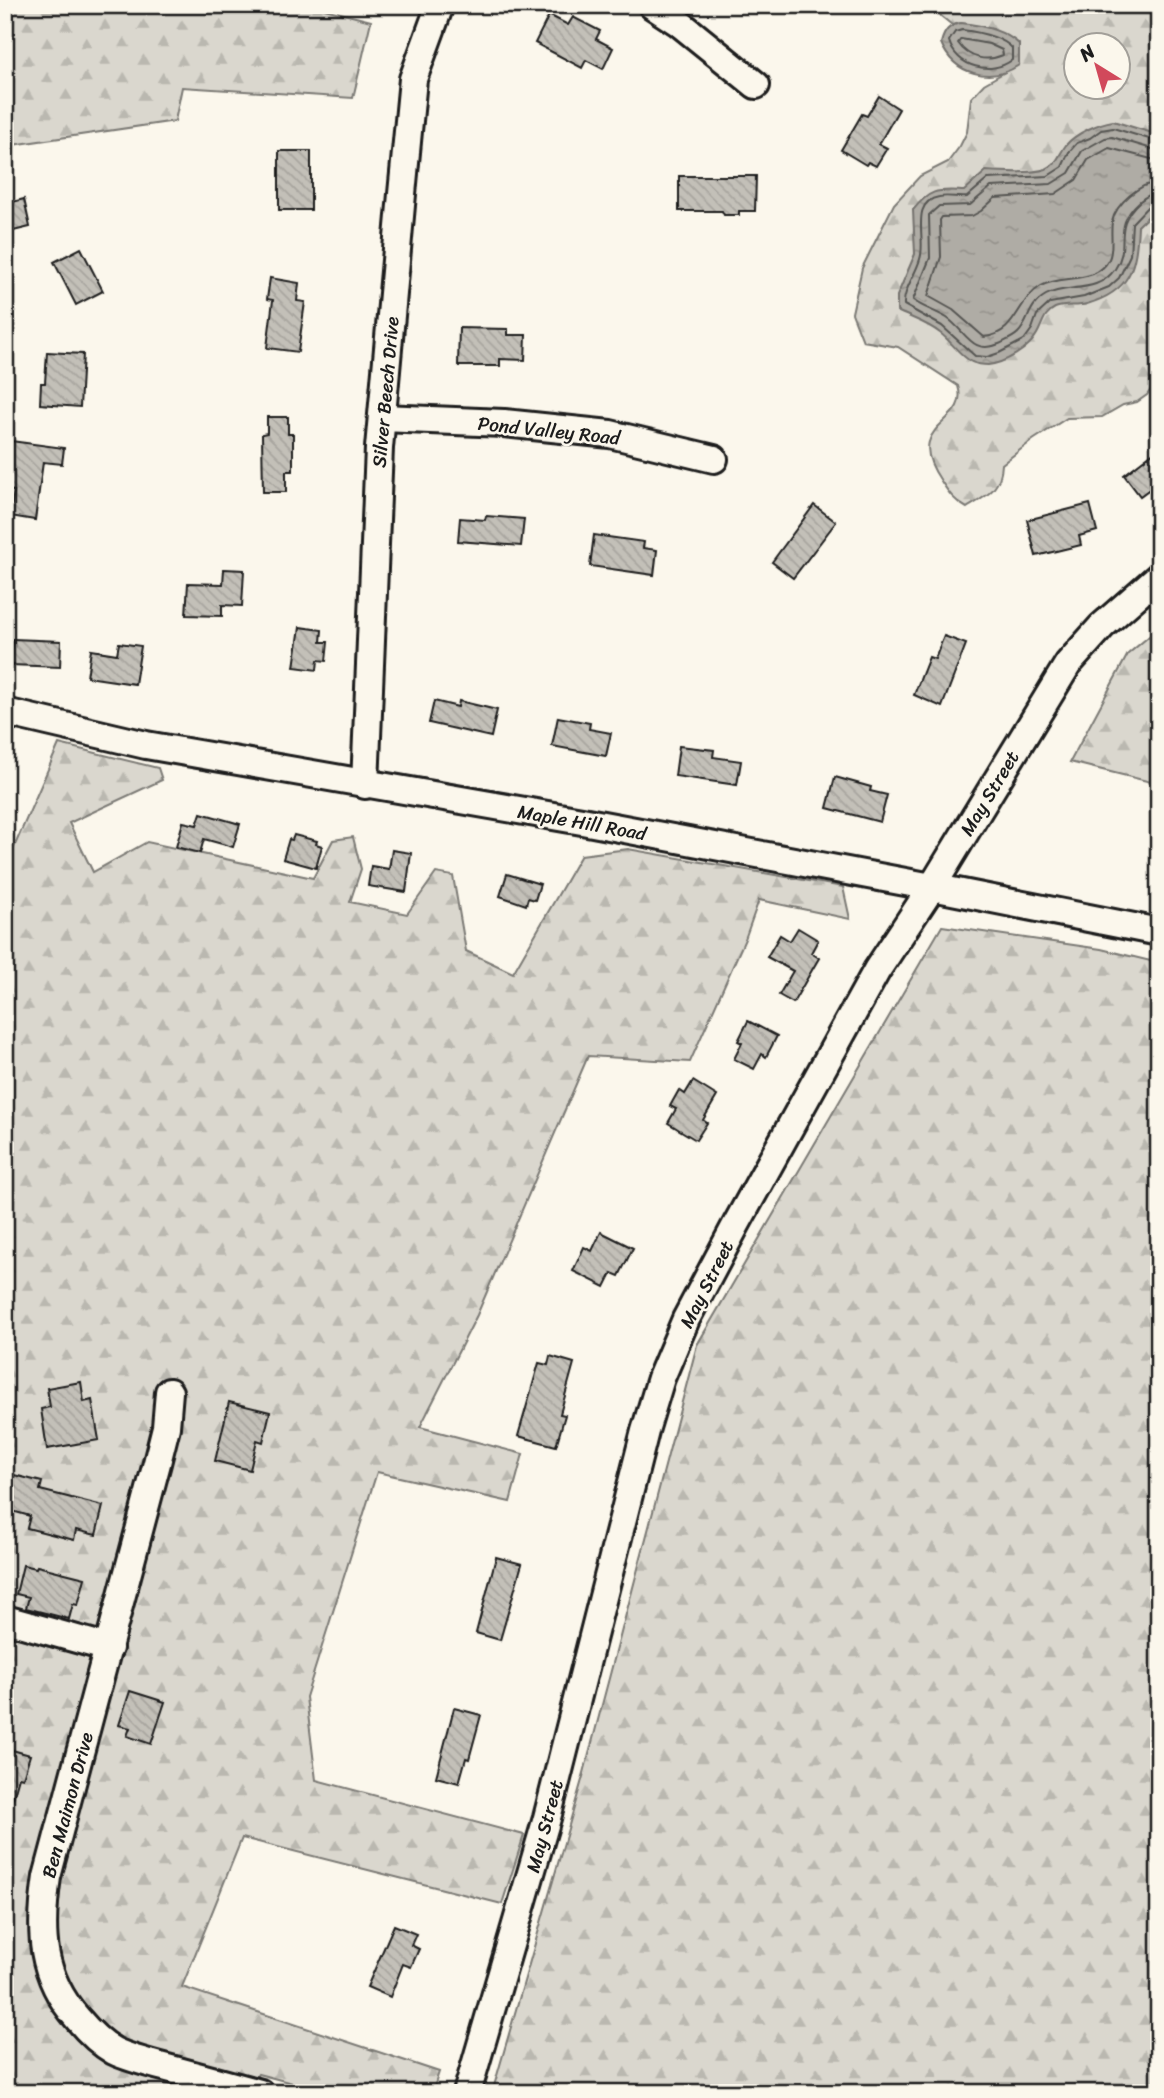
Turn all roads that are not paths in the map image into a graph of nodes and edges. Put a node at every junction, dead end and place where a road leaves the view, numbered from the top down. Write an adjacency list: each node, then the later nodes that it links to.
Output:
1 (440, 5): 4 (street, Silver Beech Drive)
2 (652, 5): 3 (street)
3 (756, 85)
4 (382, 418): 5 (street, Pond Valley Road); 8 (street, Silver Beech Drive)
5 (714, 459)
6 (1159, 576): 9 (street, May Street)
7 (5, 712): 8 (street, Maple Hill Road)
8 (365, 785): 9 (street, Maple Hill Road)
9 (932, 887): 10 (street, Maple Hill Road); 15 (street, May Street)
10 (1159, 932)
11 (169, 1392): 13 (street, Ben Maimon Drive)
12 (5, 1619): 13 (street)
13 (109, 1648): 14 (street, Ben Maimon Drive)
14 (260, 2093)
15 (467, 2093)

